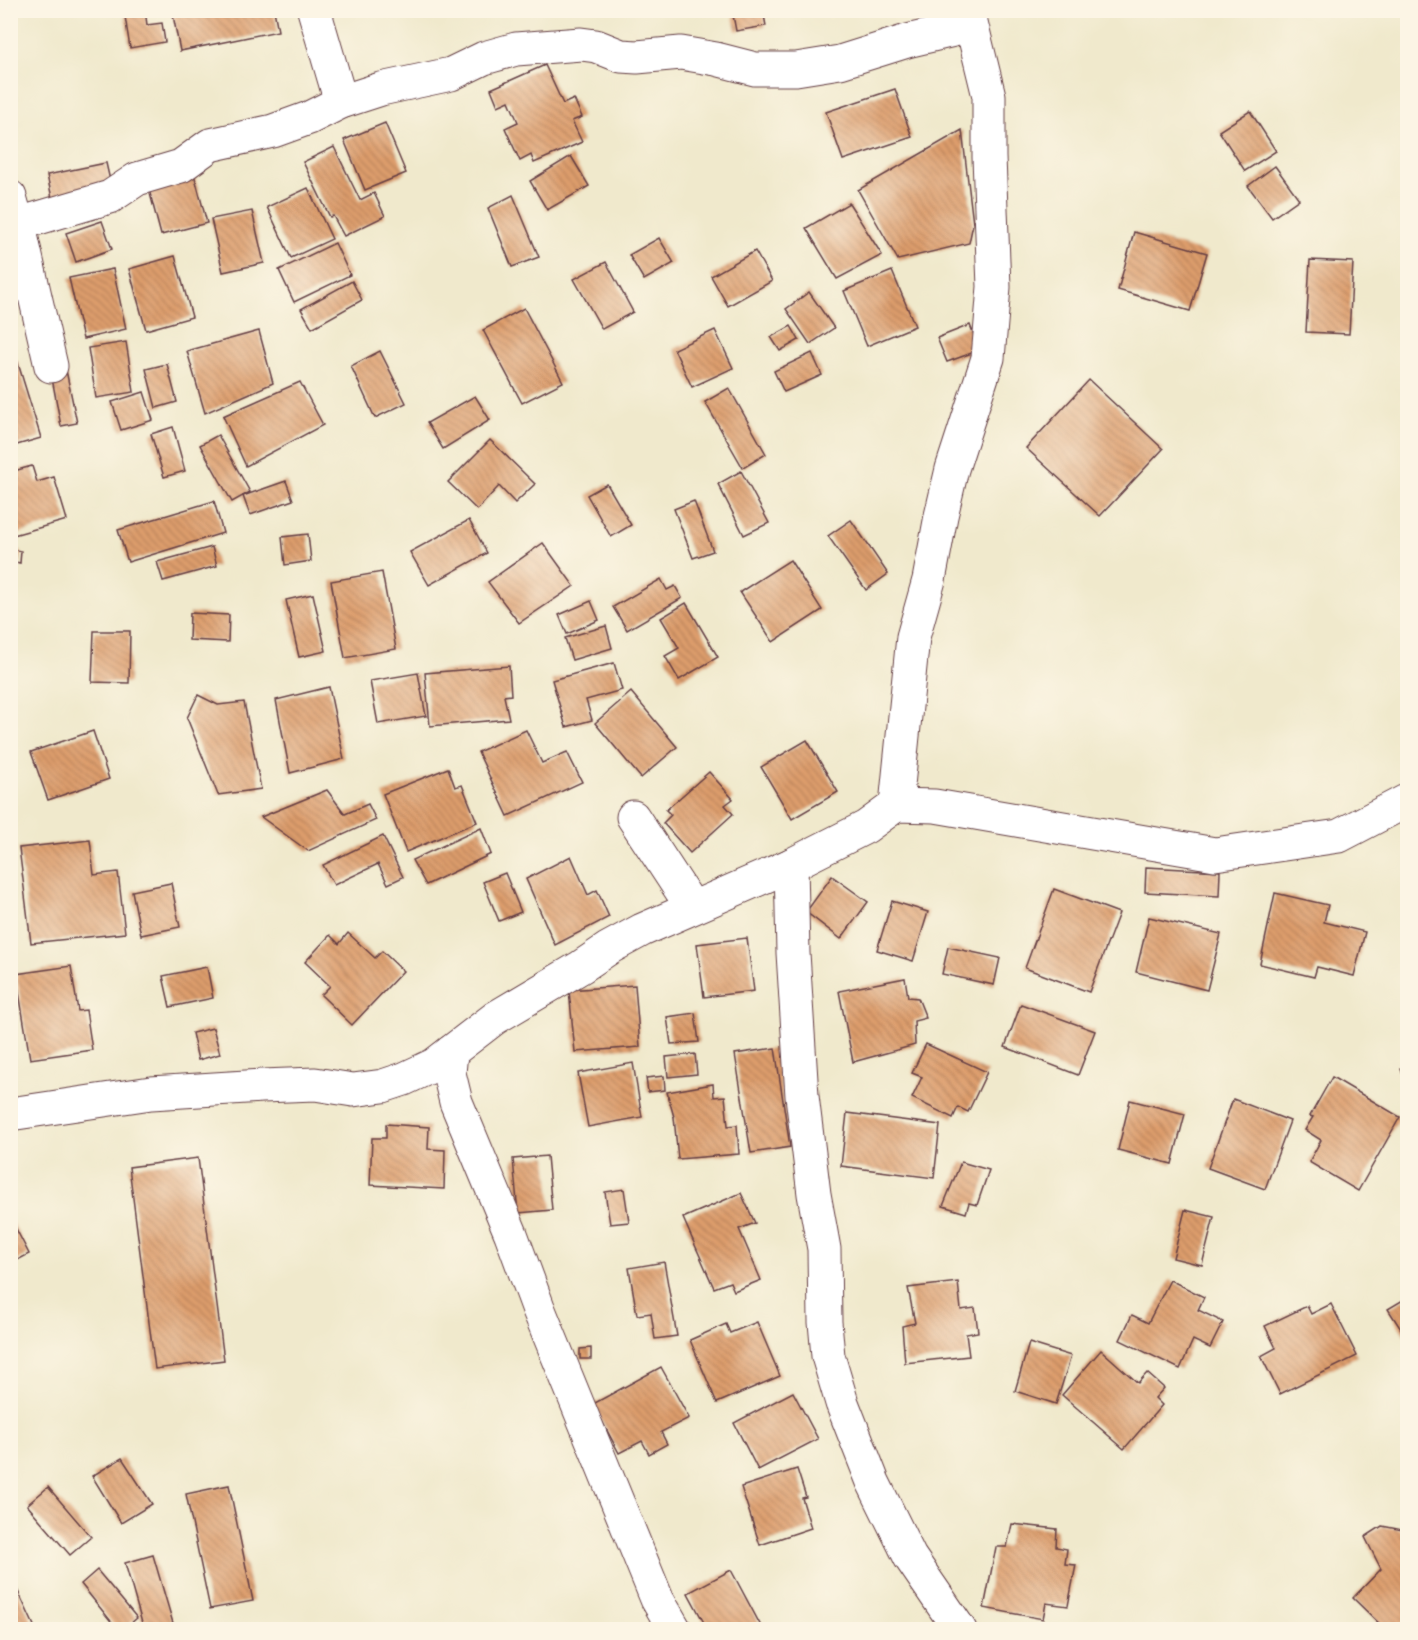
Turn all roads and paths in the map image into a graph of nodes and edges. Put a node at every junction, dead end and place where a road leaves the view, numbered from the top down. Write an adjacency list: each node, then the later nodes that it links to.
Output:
1 (314, 10): 3 (street)
2 (969, 18): 3 (street); 7 (street)
3 (340, 102): 4 (street)
4 (14, 210): 5 (street)
5 (51, 366)
6 (1407, 800): 7 (street)
7 (896, 805): 9 (street)
8 (633, 817): 10 (street)
9 (791, 865): 10 (street); 14 (street)
10 (692, 908): 11 (street)
11 (452, 1052): 12 (street); 13 (street)
12 (10, 1114)
13 (675, 1629)
14 (960, 1629)

